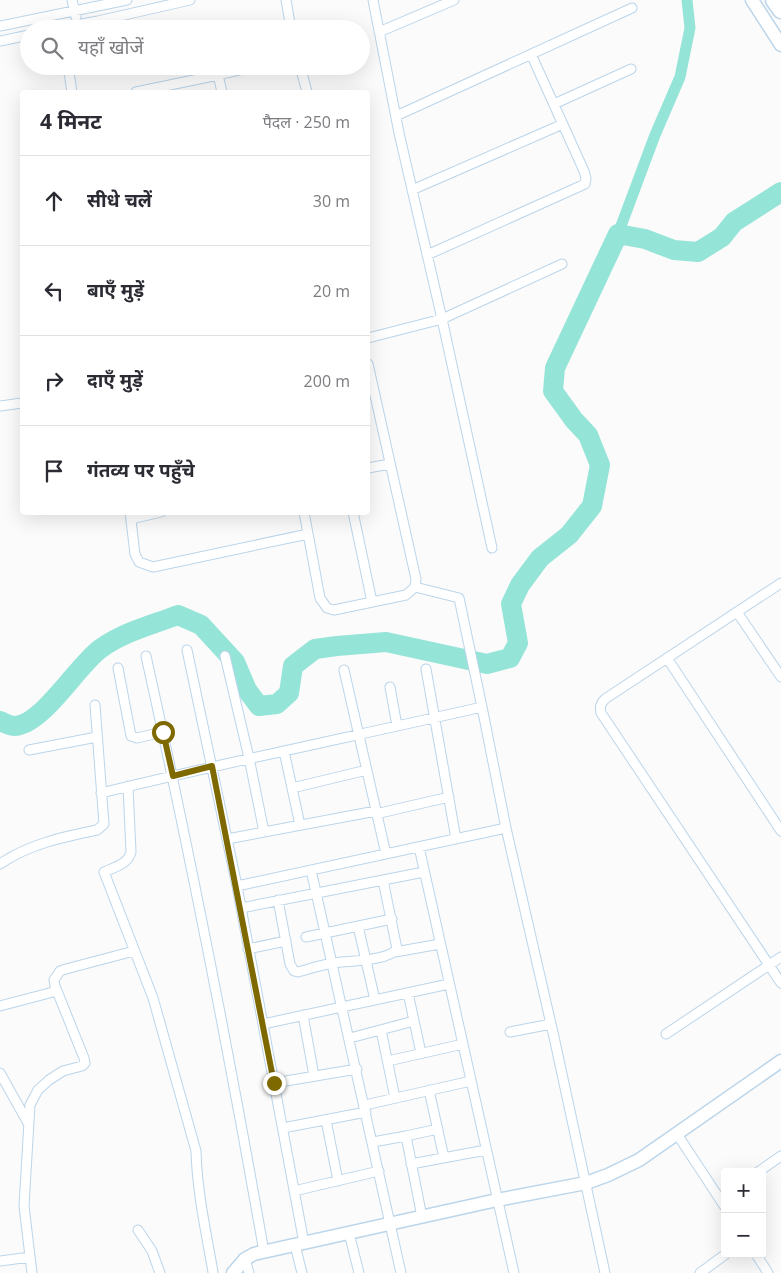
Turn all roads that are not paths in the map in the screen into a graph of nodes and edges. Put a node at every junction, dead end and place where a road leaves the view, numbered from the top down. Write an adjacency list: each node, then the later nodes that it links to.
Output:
1 (72, 0): 11 (street)
2 (123, 0): 11 (street); 12 (street)
3 (190, 0): 12 (street)
4 (286, 0): 16 (street)
5 (373, 0): 19 (street)
6 (454, 0): 19 (street)
7 (752, 0): 22 (street)
8 (774, 0): 10 (highway)
9 (632, 8): 23 (street)
10 (781, 10)
11 (74, 11): 13 (street); 14 (street)
12 (124, 15): 15 (street)
13 (30, 20)
14 (77, 20)
15 (98, 20)
16 (289, 20)
17 (20, 22): 18 (street)
18 (0, 26)
19 (379, 32): 33 (street)
20 (20, 37): 21 (street)
21 (0, 41)
22 (781, 45)
23 (531, 54): 32 (street); 33 (street)
24 (631, 69): 32 (street)
25 (69, 75): 28 (street)
26 (218, 75): 29 (street); 30 (street)
27 (302, 75): 31 (street)
28 (72, 90)
29 (146, 90)
30 (222, 90)
31 (306, 90)
32 (554, 104): 34 (street)
33 (396, 116): 35 (street)
34 (563, 124): 35 (street); 36 (street)
35 (412, 190): 36 (street)
36 (427, 255): 38 (street)
37 (562, 264): 38 (street)
38 (442, 319): 39 (street); 50 (street)
39 (370, 337)
40 (370, 383): 41 (street)
41 (372, 402): 44 (street)
42 (20, 403): 43 (street)
43 (0, 406)
44 (390, 464): 45 (street); 52 (street)
45 (370, 468)
46 (305, 515): 49 (street)
47 (353, 515): 53 (street)
48 (131, 516): 49 (street)
49 (308, 534): 53 (street)
50 (492, 548)
51 (781, 583): 54 (street)
52 (415, 587): 53 (street); 65 (street)
53 (372, 602)
54 (738, 612): 58 (street); 62 (street)
55 (186, 650): 74 (street)
56 (146, 656): 68 (street)
57 (225, 656): 73 (street)
58 (667, 658): 84 (street); 110 (street)
59 (118, 668): 68 (street)
60 (426, 669): 66 (street)
61 (344, 670): 69 (street)
62 (781, 677)
63 (390, 687): 67 (street)
64 (94, 705): 70 (street)
65 (482, 707): 66 (street); 83 (street)
66 (435, 718): 67 (street); 80 (street)
67 (397, 726): 69 (street)
68 (163, 732): 76 (street)
69 (359, 735): 72 (street); 75 (street)
70 (97, 737): 71 (street); 79 (street)
71 (29, 750)
72 (284, 751): 73 (street); 78 (street)
73 (249, 758): 74 (street); 85 (street)
74 (212, 766): 76 (street); 86 (street)
75 (367, 770): 78 (street); 81 (street)
76 (173, 776): 77 (street); 161 (street)
77 (128, 786): 79 (street); 105 (street)
78 (292, 788): 82 (street)
79 (101, 793): 90 (street)
80 (449, 797): 81 (street); 87 (street)
81 (376, 811): 82 (street); 89 (street)
82 (300, 825): 85 (street)
83 (506, 828): 87 (street); 121 (street)
84 (781, 831)
85 (264, 832): 86 (street)
86 (227, 839): 94 (street)
87 (456, 839): 88 (street)
88 (419, 847): 89 (street); 92 (street)
89 (386, 854): 91 (street)
90 (0, 864)
91 (312, 870): 94 (street); 95 (street)
92 (424, 872): 93 (street); 103 (street)
93 (383, 880): 95 (street); 98 (street)
94 (236, 886): 97 (street)
95 (317, 893): 96 (street); 100 (street)
96 (278, 900): 97 (street); 102 (street)
97 (241, 908): 104 (street)
98 (392, 919): 99 (street); 106 (street)
99 (358, 926): 100 (street); 108 (street)
100 (326, 934): 101 (street); 109 (street)
101 (306, 936)
102 (286, 941): 104 (street); 109 (street)
103 (440, 944): 106 (street); 112 (street)
104 (248, 949): 120 (street)
105 (134, 950): 113 (street); 167 (street)
106 (396, 952): 108 (street)
107 (781, 957): 110 (street)
108 (366, 960): 109 (street); 115 (street)
109 (333, 963): 117 (street)
110 (769, 965): 111 (street); 124 (street)
111 (781, 983)
112 (450, 984): 114 (street); 126 (street)
113 (57, 991): 116 (street); 139 (street)
114 (408, 992): 115 (street); 119 (street)
115 (375, 1000): 117 (street)
116 (0, 1006)
117 (343, 1006): 118 (street); 125 (street)
118 (302, 1015): 120 (street); 132 (street)
119 (414, 1021): 122 (street); 127 (street)
120 (262, 1024): 134 (street)
121 (551, 1024): 123 (street); 152 (street)
122 (381, 1030): 125 (street); 129 (street)
123 (510, 1032)
124 (666, 1034)
125 (350, 1038): 130 (street)
126 (463, 1044): 127 (street); 133 (street)
127 (421, 1054): 129 (street)
128 (781, 1060): 142 (street)
129 (388, 1061): 136 (street)
130 (356, 1069): 132 (street); 137 (street)
131 (0, 1073): 139 (street)
132 (314, 1076): 134 (street)
133 (471, 1081): 135 (street); 145 (street)
134 (274, 1083): 140 (street)
135 (429, 1090): 136 (street); 141 (street)
136 (395, 1098): 137 (street)
137 (366, 1109): 138 (street); 144 (street)
138 (326, 1120): 140 (street); 151 (street)
139 (28, 1124): 162 (street)
140 (283, 1128): 153 (street)
141 (438, 1129): 143 (street); 147 (street)
142 (677, 1134): 152 (street); 154 (street)
143 (406, 1136): 144 (street); 148 (street)
144 (373, 1142): 150 (street)
145 (486, 1150): 147 (street); 155 (street)
146 (781, 1156): 149 (street)
147 (444, 1158): 148 (street)
148 (411, 1164): 156 (street)
149 (764, 1168)
150 (379, 1171): 151 (street); 157 (street)
151 (338, 1181): 153 (street)
152 (586, 1183): 155 (street); 176 (street)
153 (294, 1191): 160 (street)
154 (721, 1195)
155 (497, 1200): 156 (street); 175 (street)
156 (422, 1217): 157 (street)
157 (390, 1224): 159 (street); 174 (street)
158 (138, 1230): 169 (street)
159 (349, 1233): 160 (street); 173 (street)
160 (300, 1244): 161 (street); 172 (street)
161 (264, 1252): 165 (street)
162 (30, 1257): 166 (street); 168 (street)
163 (721, 1258): 177 (street)
164 (759, 1258): 178 (street)
165 (245, 1260): 170 (street); 171 (street)
166 (0, 1261)
167 (212, 1272)
168 (32, 1273)
169 (160, 1273)
170 (233, 1273)
171 (249, 1273)
172 (302, 1273)
173 (359, 1273)
174 (401, 1273)
175 (514, 1273)
176 (605, 1273)
177 (700, 1273)
178 (768, 1273)

